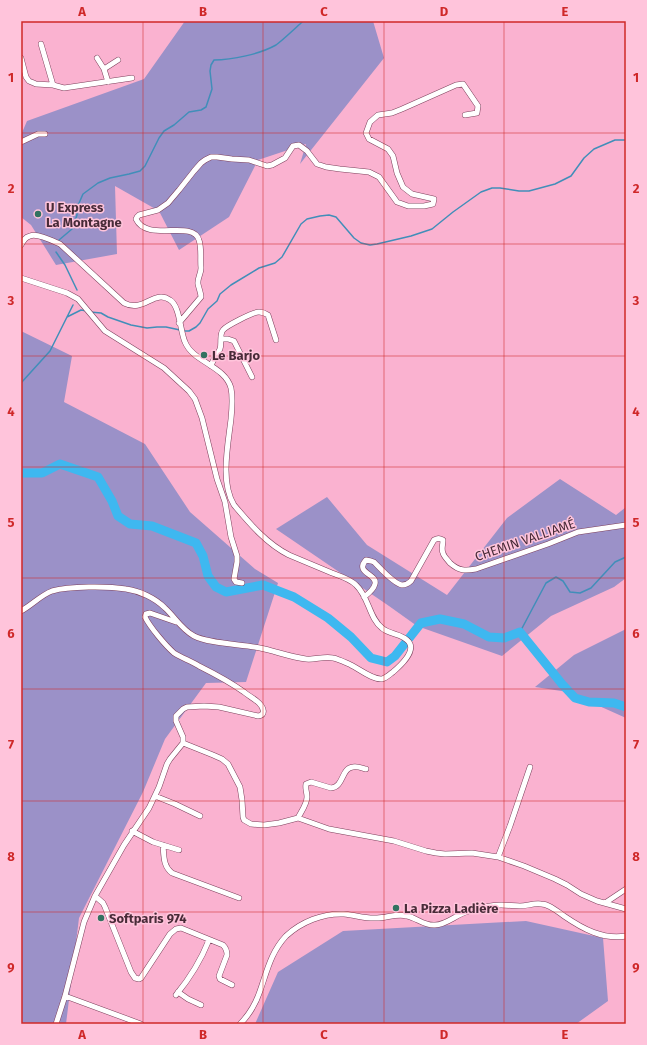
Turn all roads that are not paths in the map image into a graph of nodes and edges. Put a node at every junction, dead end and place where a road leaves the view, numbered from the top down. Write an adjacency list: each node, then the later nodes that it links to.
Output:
1 (41, 44): 8 (street)
2 (21, 58): 8 (street)
3 (97, 58): 5 (street)
4 (118, 60): 5 (street)
5 (104, 69): 7 (street)
6 (132, 78): 7 (street)
7 (108, 82): 8 (street)
8 (53, 85)
9 (465, 115): 14 (street)
10 (45, 134): 11 (street)
11 (21, 142)
12 (21, 245): 14 (street)
13 (21, 278): 20 (street)
14 (179, 323): 17 (street)
15 (221, 339): 16 (street); 17 (street); 18 (street)
16 (276, 340)
17 (211, 366): 19 (street)
18 (252, 378)
19 (226, 472): 20 (street); 21 (street)
20 (217, 479): 21 (street); 23 (street)
21 (228, 490): 24 (street)
22 (626, 524): 24 (street, CHEMIN VALLIAMÉ)
23 (242, 583)
24 (364, 597): 26 (street)
25 (21, 611): 26 (street)
26 (177, 622): 27 (street)
27 (183, 743): 30 (street); 32 (street)
28 (530, 767): 36 (street)
29 (366, 768): 32 (street)
30 (155, 796): 31 (street); 33 (street)
31 (200, 816)
32 (298, 818): 36 (street)
33 (132, 831): 34 (street); 38 (street)
34 (163, 845): 35 (street); 39 (street)
35 (179, 850)
36 (498, 857): 40 (street)
37 (626, 889): 40 (street)
38 (94, 896): 43 (street); 45 (street)
39 (240, 898)
40 (605, 903): 41 (street)
41 (626, 909)
42 (626, 936): 49 (street)
43 (209, 940): 44 (street); 46 (street)
44 (232, 985)
45 (65, 996): 47 (street); 48 (street)
46 (201, 1005)
47 (56, 1024)
48 (141, 1024)
49 (240, 1024)

